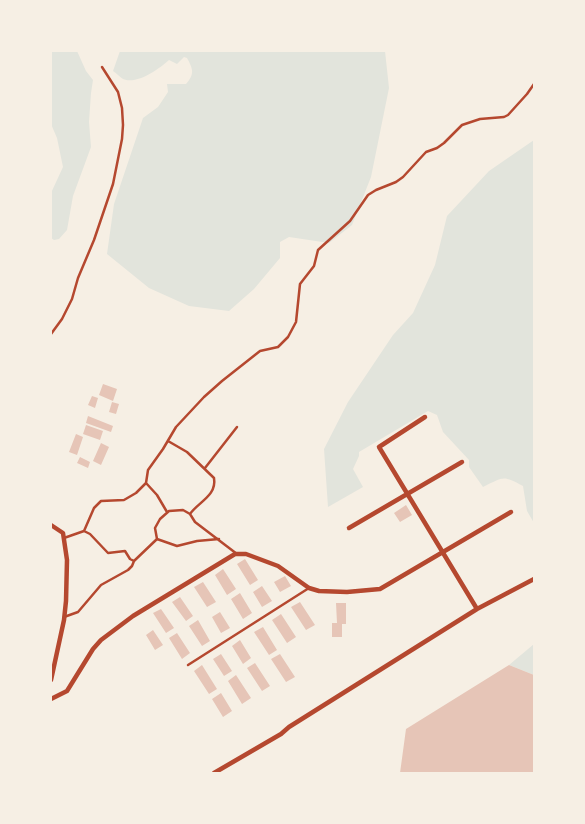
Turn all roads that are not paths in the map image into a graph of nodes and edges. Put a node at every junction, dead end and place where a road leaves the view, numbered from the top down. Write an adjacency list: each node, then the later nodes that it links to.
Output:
1 (102, 66): 3 (lane)
2 (534, 84): 6 (lane)
3 (51, 334)
4 (425, 418): 10 (street)
5 (237, 427): 8 (lane)
6 (168, 441): 8 (lane); 9 (lane)
7 (462, 462): 10 (street)
8 (205, 468): 13 (lane)
9 (146, 483): 11 (lane); 16 (lane)
10 (408, 495): 15 (street); 20 (street)
11 (167, 512): 13 (lane); 18 (lane)
12 (511, 512): 20 (street)
13 (190, 514): 19 (lane)
14 (51, 525): 17 (street)
15 (349, 528)
16 (84, 531): 17 (lane); 22 (lane)
17 (64, 538): 26 (street)
18 (157, 539): 19 (lane); 22 (lane)
19 (219, 539): 21 (lane)
20 (443, 551): 24 (street); 25 (street)
21 (237, 554): 24 (street); 29 (street)
22 (134, 561): 26 (lane)
23 (534, 579): 25 (street)
24 (309, 588): 27 (lane)
25 (477, 609): 30 (street)
26 (64, 617): 28 (street)
27 (188, 665)
28 (51, 680)
29 (51, 699)
30 (214, 773)

